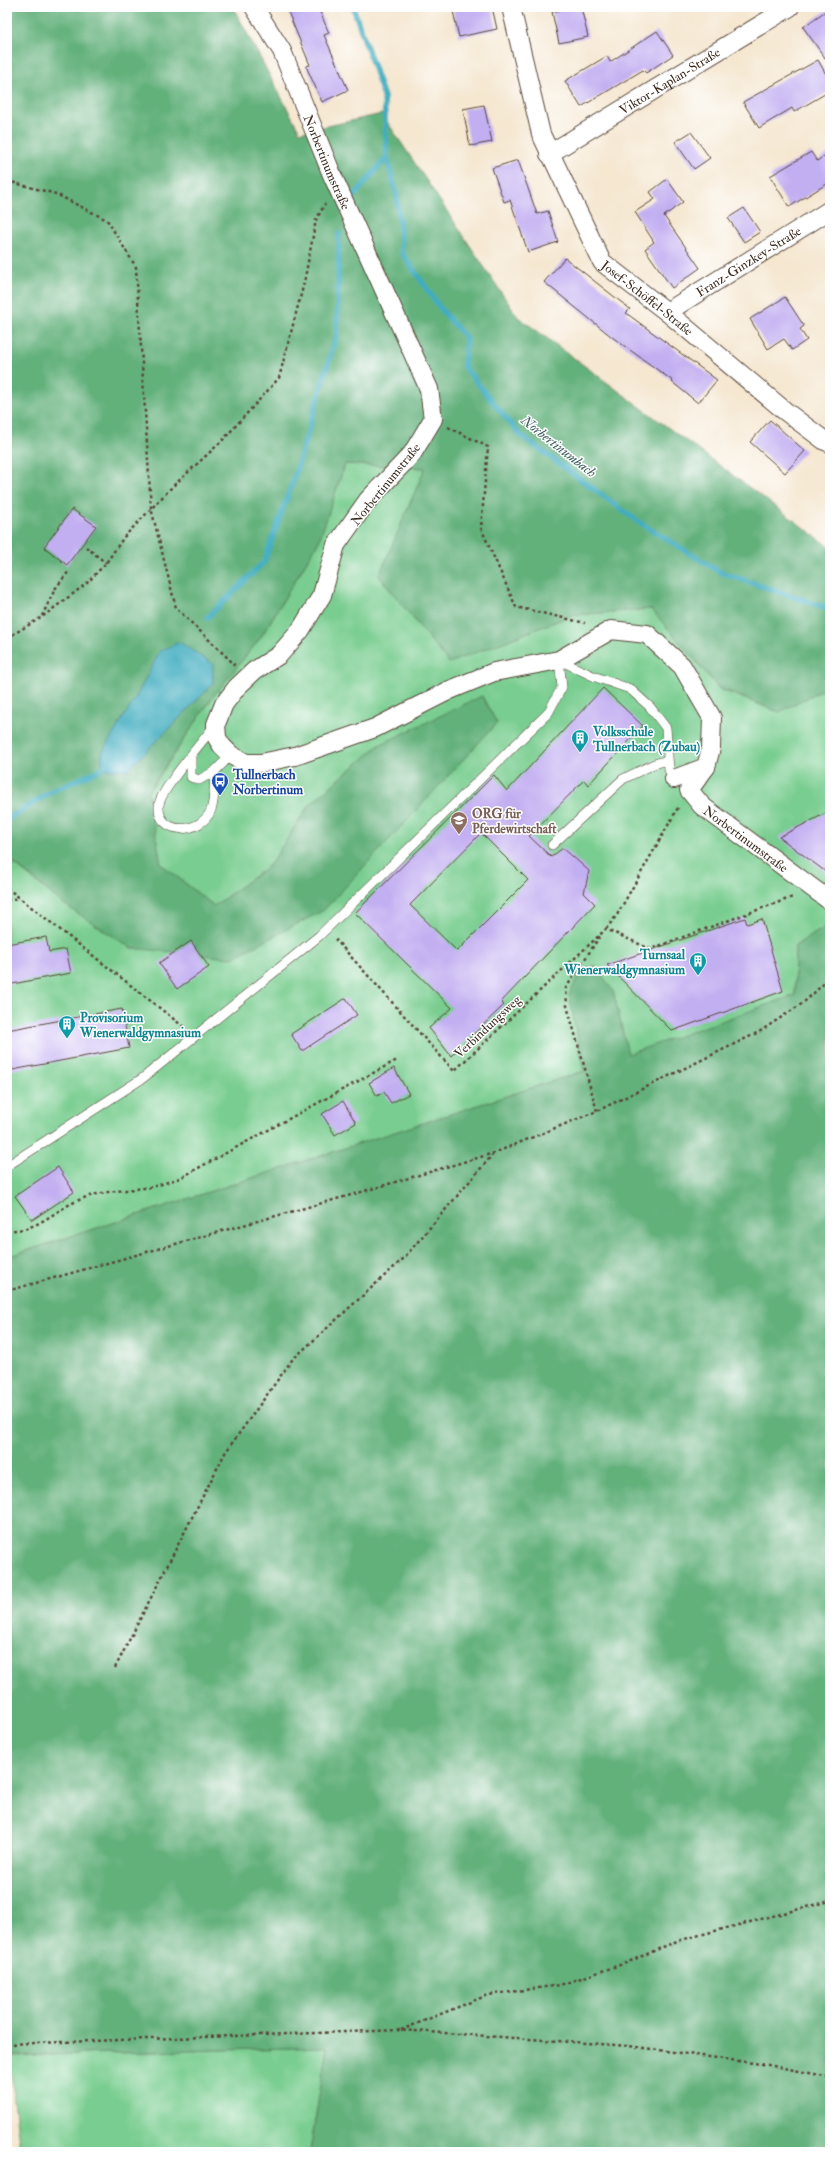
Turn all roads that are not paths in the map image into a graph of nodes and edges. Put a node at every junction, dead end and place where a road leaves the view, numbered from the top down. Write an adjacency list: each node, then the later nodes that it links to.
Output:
1 (254, 7): 9 (street, Norbertinumstraße)
2 (511, 7): 4 (street, Josef-Schöffel-Straße)
3 (790, 7): 4 (street, Viktor-Kaplan-Straße)
4 (549, 154): 6 (street, Josef-Schöffel-Straße)
5 (830, 210): 6 (street, Franz-Ginzkey-Straße)
6 (667, 312): 7 (street, Josef-Schöffel-Straße)
7 (828, 441)
8 (559, 660): 10 (street); 12 (lane); 13 (street); 18 (lane)
9 (216, 724): 10 (street); 11 (lane)
10 (231, 755): 14 (lane)
11 (191, 758): 14 (lane); 14 (lane)
12 (668, 760): 15 (lane); 16 (lane)
13 (706, 768): 15 (street); 17 (street, Norbertinumstraße)
14 (215, 771)
15 (674, 779)
16 (552, 845)
17 (830, 901)
18 (7, 1166)

